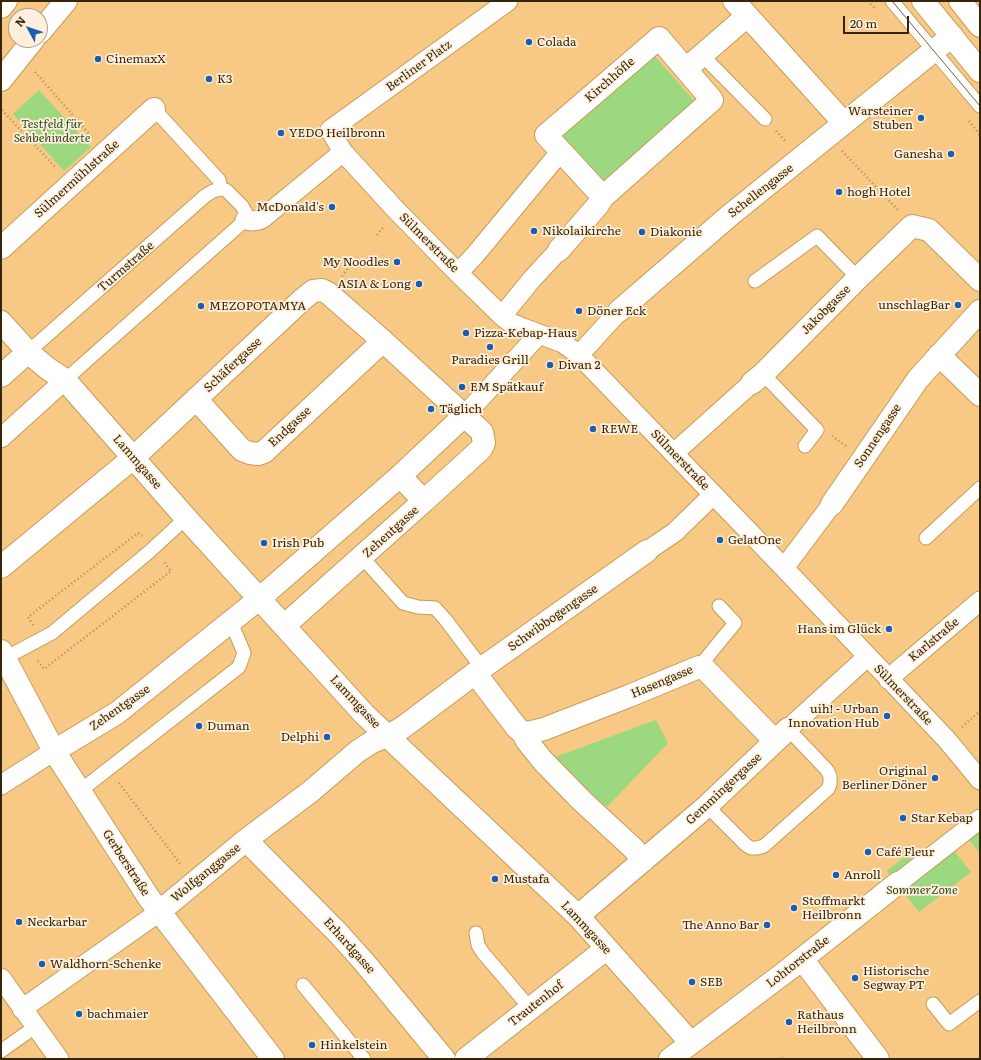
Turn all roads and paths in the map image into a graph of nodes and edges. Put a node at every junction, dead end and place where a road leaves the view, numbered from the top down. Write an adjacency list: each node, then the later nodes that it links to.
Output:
1 (6, 1): 7 (street)
2 (508, 1): 22 (street, Berliner Platz)
3 (892, 1): 13 (lane)
4 (923, 1): 11 (street)
5 (960, 1): 9 (street)
6 (65, 3): 10 (street)
7 (1, 7)
8 (741, 8): 14 (street); 23 (street)
9 (978, 19)
10 (48, 23)
11 (952, 36): 13 (street, Schellengasse); 16 (street)
12 (27, 48): 17 (street); 26 (path)
13 (934, 51): 18 (lane); 23 (street, Schellengasse)
14 (702, 55): 15 (street); 21 (lane)
15 (686, 69): 24 (street, Kirchhöfle); 30 (street, Kirchhöfle)
16 (980, 71)
17 (1, 80)
18 (980, 106)
19 (154, 109): 26 (street, Sülmermühlstraße); 29 (lane)
20 (2, 110): 28 (path)
21 (765, 119): 27 (path)
22 (330, 130): 25 (street, Sülmerstraße)
23 (836, 130): 27 (street, Schellengasse); 32 (path)
24 (561, 151): 30 (street, Kirchhöfle); 35 (street)
25 (343, 152): 31 (street); 35 (street, Sülmerstraße)
26 (106, 153): 28 (street, Sülmermühlstraße)
27 (801, 159): 39 (street, Schellengasse)
28 (71, 185): 33 (street, Sülmermühlstraße)
29 (221, 189): 31 (lane); 45 (lane, Turmstraße)
30 (603, 197): 34 (street, Kirchhöfle)
31 (245, 220): 50 (lane)
32 (912, 226): 36 (street, Jakobgasse); 37 (street)
33 (1, 248)
34 (559, 250): 41 (street, Kirchhöfle)
35 (458, 273): 41 (street, Sülmerstraße)
36 (858, 278): 38 (lane); 49 (street, Jakobgasse)
37 (980, 280)
38 (755, 281)
39 (618, 311): 46 (street, Schellengasse)
40 (980, 311): 47 (street, Sonnengasse)
41 (502, 316): 43 (street, Sülmerstraße)
42 (1, 322): 45 (street)
43 (539, 334): 46 (street, Sülmerstraße); 53 (street, Zehentgasse)
44 (383, 341): 52 (street, Schäfergasse); 52 (street, Endgasse); 53 (street, Schäfergasse)
45 (28, 352): 48 (street, Turmstraße); 50 (street, Lammgasse)
46 (579, 355): 57 (street, Sülmerstraße)
47 (938, 355): 51 (street); 59 (street, Sonnengasse)
48 (1, 376)
49 (758, 379): 54 (lane); 57 (street, Jakobgasse)
50 (65, 380): 55 (street); 58 (street, Lammgasse)
51 (980, 395)
52 (196, 399): 58 (street, Schäfergasse)
53 (465, 415): 60 (street, Zehentgasse); 63 (street, Zehentgasse)
54 (817, 430): 56 (lane); 59 (path)
55 (1, 438)
56 (805, 446)
57 (674, 453): 62 (street, Sülmerstraße)
58 (133, 458): 65 (street, Lammgasse); 69 (street, Schäfergasse)
59 (863, 459): 64 (street, Sonnengasse)
60 (400, 476): 63 (street, Zehentgasse); 71 (street, Zehentgasse)
61 (980, 488): 66 (lane)
62 (713, 495): 67 (street, Schwibbogengasse); 70 (street, Sülmerstraße)
63 (424, 501): 68 (street, Zehentgasse)
64 (832, 504): 70 (street, Sonnengasse)
65 (186, 518): 71 (street, Lammgasse); 76 (lane)
66 (926, 538)
67 (647, 551): 79 (street, Schwibbogengasse)
68 (362, 558): 75 (street, Zehentgasse); 79 (lane)
69 (1, 567)
70 (784, 568): 77 (street, Sülmerstraße)
71 (259, 599): 74 (street, Zehentgasse); 75 (street, Lammgasse)
72 (980, 601): 80 (street, Karlstraße)
73 (719, 606): 78 (lane)
74 (231, 622): 84 (street, Zehentgasse); 85 (lane)
75 (285, 625): 83 (street, Lammgasse)
76 (3, 654): 84 (street, Gerberstraße)
77 (867, 657): 80 (street, Sülmerstraße); 82 (street, Gemmingergasse)
78 (699, 667): 81 (street, Hasengasse); 82 (street, Hasengasse)
79 (479, 670): 81 (street); 83 (street, Schwibbogengasse)
80 (888, 679): 86 (street, Sülmerstraße)
81 (523, 733): 92 (street)
82 (782, 735): 89 (street, Gemmingergasse); 89 (lane)
83 (388, 736): 91 (street, Wolfganggasse); 96 (street, Lammgasse)
84 (54, 751): 87 (street, Zehentgasse); 88 (street, Gerberstraße)
85 (108, 769): 88 (lane); 93 (path)
86 (980, 780)
87 (1, 784)
88 (80, 791): 95 (street, Gerberstraße)
89 (707, 806): 92 (street, Gemmingergasse)
90 (980, 819): 94 (street, Lohtorstraße)
91 (246, 840): 93 (street, Wolfganggasse); 112 (street, Erhardgasse)
92 (643, 861): 96 (street, Gemmingergasse)
93 (195, 883): 95 (street, Wolfganggasse)
94 (898, 883): 99 (street, Lohtorstraße)
95 (159, 912): 104 (street, Wolfganggasse); 110 (street, Gerberstraße)
96 (578, 916): 98 (street, Lammgasse)
97 (476, 932): 105 (lane)
98 (606, 949): 105 (street, Trautenhof); 107 (street, Lammgasse)
99 (802, 959): 107 (street, Lohtorstraße); 115 (street)
100 (1, 978): 104 (street)
101 (303, 985): 111 (lane)
102 (980, 1002): 103 (lane)
103 (933, 1004)
104 (22, 1008): 106 (street)
105 (530, 1008): 113 (street, Trautenhof)
106 (35, 1028): 108 (lane); 109 (street)
107 (691, 1043): 114 (street, Lohtorstraße)
108 (1, 1051)
109 (59, 1059)
110 (274, 1059)
111 (364, 1059)
112 (444, 1059)
113 (466, 1059)
114 (670, 1059)
115 (878, 1059)

